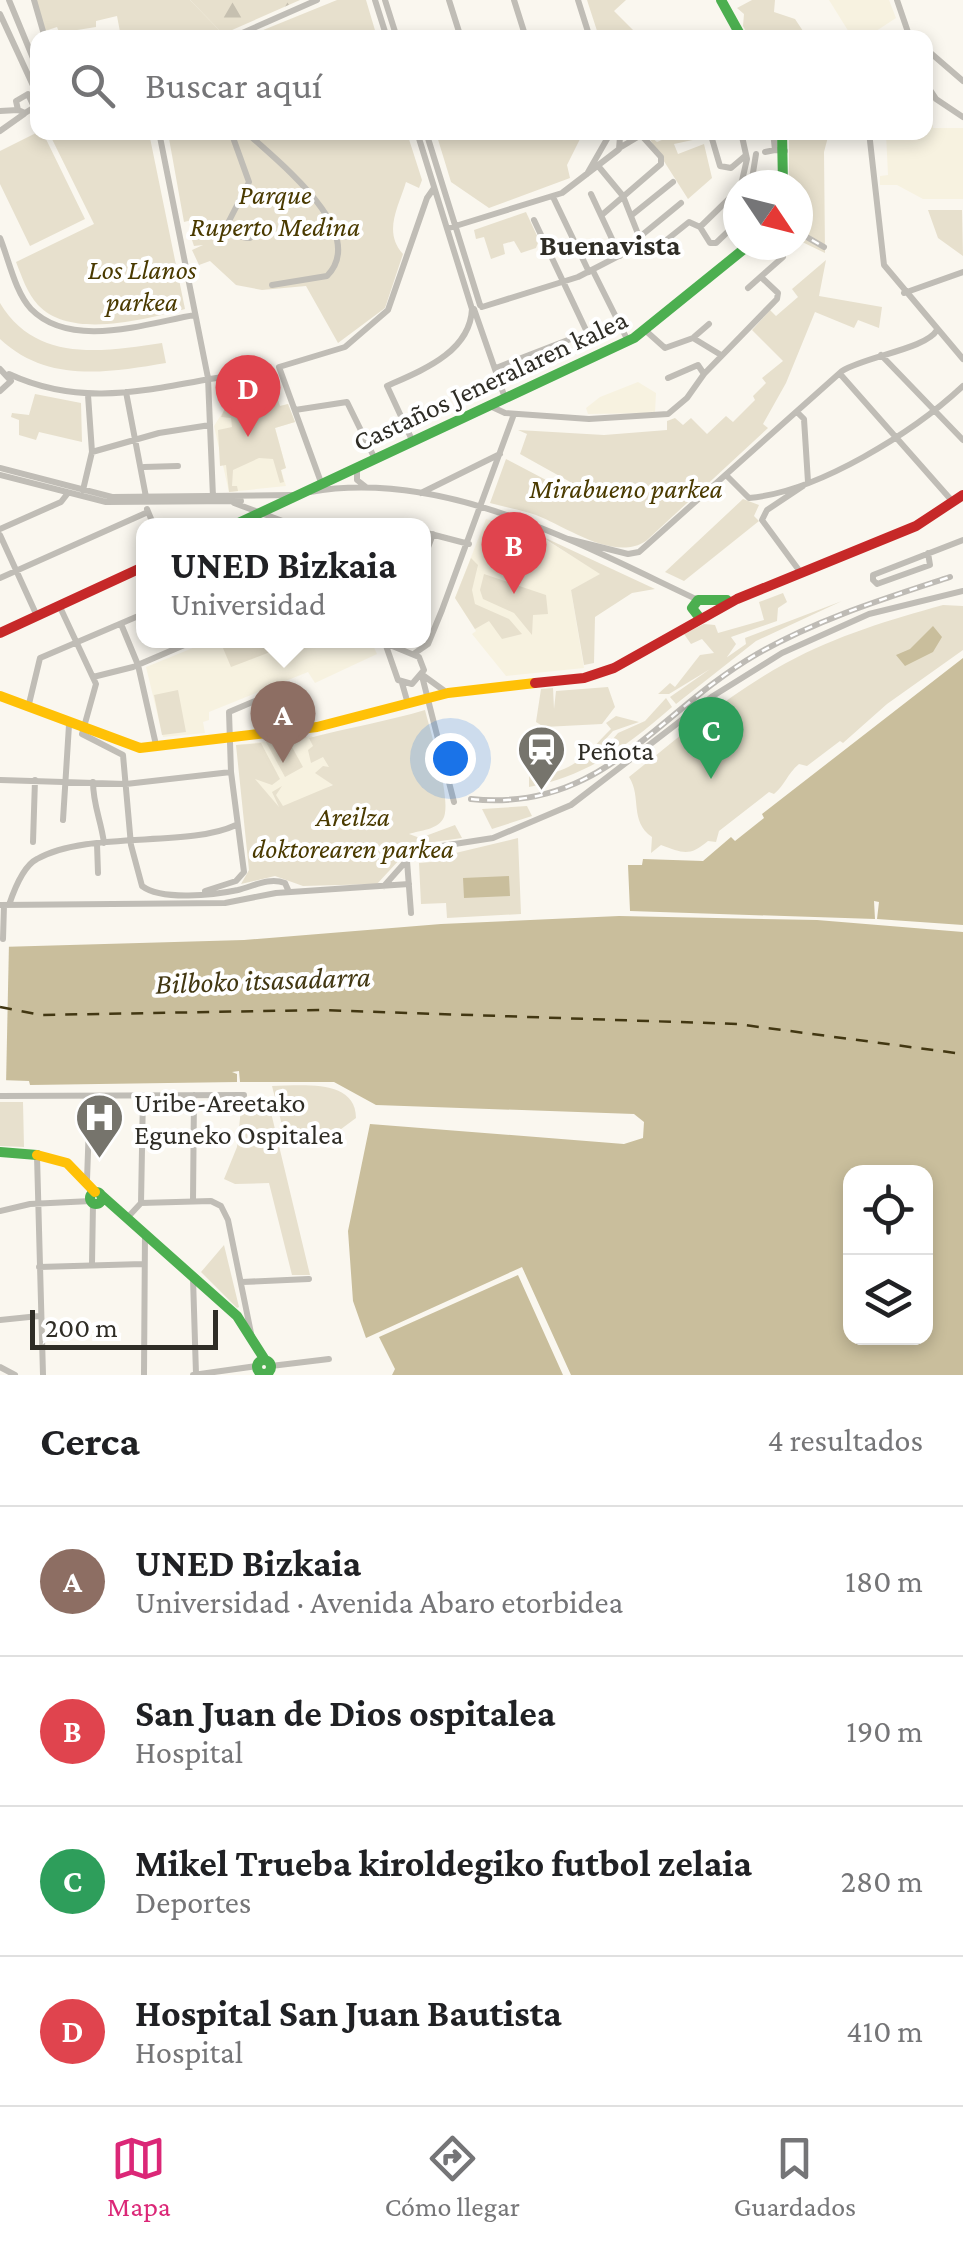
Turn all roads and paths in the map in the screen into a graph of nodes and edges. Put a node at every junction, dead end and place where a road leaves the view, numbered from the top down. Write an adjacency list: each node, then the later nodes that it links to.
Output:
1 (10, 0): 21 (street)
2 (34, 0): 12 (street)
3 (317, 0): 13 (street)
4 (375, 0): 14 (street)
5 (385, 0): 15 (street)
6 (449, 0): 16 (street)
7 (514, 0): 17 (street)
8 (578, 0): 18 (street)
9 (721, 0): 19 (street)
10 (898, 0): 20 (street)
11 (0, 14): 23 (street)
12 (43, 30)
13 (249, 30)
14 (384, 30)
15 (394, 30)
16 (458, 30)
17 (523, 30)
18 (587, 30)
19 (738, 30)
20 (907, 30)
21 (30, 50)
22 (933, 55): 24 (street)
23 (28, 78): 25 (street); 26 (street)
24 (963, 80)
25 (30, 84)
26 (22, 94): 28 (street); 30 (street)
27 (933, 94): 32 (street)
28 (30, 98)
29 (30, 103): 30 (street)
30 (19, 109): 31 (street); 33 (street)
31 (2, 110)
32 (963, 117)
33 (0, 132)
34 (161, 140): 90 (street)
35 (234, 140): 53 (street)
36 (254, 140): 50 (street)
37 (419, 140): 61 (street)
38 (428, 140): 62 (street)
39 (607, 140): 59 (street)
40 (609, 140): 51 (street)
41 (620, 140): 51 (street)
42 (626, 140): 51 (street)
43 (633, 140): 51 (street)
44 (647, 140): 65 (street)
45 (712, 140): 54 (street)
46 (742, 140): 54 (street)
47 (777, 140): 52 (street)
48 (781, 140): 52 (street)
49 (870, 140): 88 (street)
50 (258, 144): 53 (street); 86 (street)
51 (620, 148): 55 (street)
52 (780, 151): 57 (street); 58 (street)
53 (240, 154): 75 (street)
54 (745, 156): 56 (street)
55 (600, 167): 59 (street); 65 (street)
56 (746, 170)
57 (756, 170)
58 (782, 170)
59 (583, 180): 64 (street)
60 (673, 182): 71 (street)
61 (434, 188): 62 (street); 66 (street); 70 (street)
62 (444, 190): 74 (street)
63 (591, 194): 69 (street)
64 (553, 196): 74 (street); 82 (street)
65 (623, 196): 69 (street); 71 (street)
66 (426, 202): 70 (street); 117 (street)
67 (723, 202): 73 (street)
68 (681, 204): 78 (street)
69 (603, 214): 79 (street)
70 (443, 215): 74 (street)
71 (632, 215): 78 (street)
72 (534, 220): 85 (street)
73 (697, 225): 76 (street); 78 (street)
74 (452, 229): 89 (street)
75 (236, 233)
76 (723, 236)
77 (0, 240): 90 (street)
78 (642, 240): 79 (street)
79 (620, 256): 82 (street)
80 (731, 260): 97 (street, Castaños Jeneralaren kalea)
81 (780, 260): 84 (street)
82 (591, 271): 85 (street); 91 (street)
83 (963, 272): 88 (street)
84 (761, 277): 87 (street); 101 (street)
85 (564, 281): 89 (street); 95 (street)
86 (272, 285)
87 (748, 288)
88 (904, 293): 96 (street)
89 (476, 307): 93 (street); 94 (street)
90 (196, 315): 108 (street)
91 (618, 321): 95 (street); 99 (street)
92 (709, 324): 98 (street)
93 (483, 328): 94 (street); 103 (street)
94 (470, 330): 124 (street)
95 (586, 330): 103 (street)
96 (937, 330): 100 (street); 102 (street)
97 (646, 331): 98 (street); 99 (street, Castaños Jeneralaren kalea)
98 (693, 338): 101 (street)
99 (628, 341): 115 (street, Castaños Jeneralaren kalea)
100 (880, 354): 107 (street); 119 (street)
101 (721, 355): 106 (street)
102 (963, 359)
103 (496, 368): 115 (street)
104 (3, 370): 110 (street); 112 (street)
105 (240, 374): 108 (street)
106 (704, 374): 109 (street); 120 (street)
107 (841, 375): 118 (street); 122 (street)
108 (208, 378): 113 (street); 121 (street)
109 (668, 378)
110 (32, 386): 112 (street); 114 (street)
111 (963, 386): 119 (street)
112 (3, 392)
113 (126, 392): 114 (street); 123 (street)
114 (88, 396): 126 (street)
115 (504, 398): 116 (street, Castaños Jeneralaren kalea)
116 (489, 405): 120 (street); 124 (street, Castaños Jeneralaren kalea)
117 (295, 410): 128 (street); 137 (street)
118 (796, 412): 133 (street); 135 (street)
119 (936, 412): 122 (street); 125 (street)
120 (514, 414): 127 (street)
121 (210, 425): 123 (street); 143 (street)
122 (896, 437): 135 (street); 144 (street)
123 (136, 440): 126 (street); 131 (street)
124 (412, 440): 128 (street, Castaños Jeneralaren kalea)
125 (963, 440)
126 (92, 452): 139 (street)
127 (500, 454): 142 (street); 149 (street)
128 (374, 458): 130 (street, Castaños Jeneralaren kalea)
129 (178, 466): 131 (street)
130 (358, 466): 137 (street, Castaños Jeneralaren kalea); 138 (street)
131 (144, 467): 147 (street)
132 (0, 472): 134 (street); 139 (street)
133 (727, 476): 135 (street); 159 (street)
134 (10, 477): 136 (street); 140 (street)
135 (808, 482): 165 (street)
136 (0, 483)
137 (322, 484): 141 (street, Castaños Jeneralaren kalea)
138 (368, 487): 141 (street); 142 (street)
139 (83, 490): 147 (street)
140 (68, 492): 147 (street); 156 (street)
141 (298, 494): 145 (street); 146 (street, Castaños Jeneralaren kalea); 155 (street)
142 (420, 494): 149 (street)
143 (213, 498): 145 (street); 147 (street)
144 (959, 499): 165 (street)
145 (252, 500): 146 (street); 148 (street); 153 (street)
146 (282, 502): 154 (street, Castaños Jeneralaren kalea)
147 (147, 504): 148 (street); 150 (street); 164 (street)
148 (236, 504): 151 (street); 152 (street)
149 (482, 510): 159 (street); 161 (street)
150 (151, 518)
151 (243, 518)
152 (243, 518)
153 (244, 518)
154 (246, 518)
155 (291, 518)
156 (0, 532): 164 (street)
157 (433, 534): 158 (street); 161 (street)
158 (431, 539)
159 (567, 540): 169 (street)
160 (963, 540): 162 (street)
161 (469, 544): 174 (street)
162 (928, 553): 162 (street)
163 (136, 569): 168 (street)
164 (16, 570): 166 (street); 170 (street)
165 (800, 573): 169 (street)
166 (0, 578)
167 (963, 592): 211 (street)
168 (59, 605): 170 (street); 175 (street)
169 (700, 608): 187 (street)
170 (37, 616): 173 (street)
171 (136, 617): 172 (street)
172 (121, 624): 175 (street); 182 (street)
173 (0, 633)
174 (431, 637)
175 (76, 641): 185 (street); 192 (street)
176 (177, 648): 182 (street)
177 (386, 648): 183 (street)
178 (395, 648): 180 (street)
179 (422, 648): 181 (street)
180 (405, 653): 181 (street); 183 (street)
181 (414, 654): 184 (street)
182 (138, 665): 185 (street); 196 (street)
183 (392, 668): 186 (street)
184 (422, 676): 186 (street); 187 (street); 190 (street)
185 (93, 677): 194 (street)
186 (402, 683): 191 (street)
187 (448, 693): 190 (street)
188 (0, 696): 192 (street)
189 (255, 701): 195 (street)
190 (429, 703): 191 (street); 205 (street)
191 (408, 704): 195 (street)
192 (28, 708): 193 (street)
193 (69, 725): 194 (street); 202 (street)
194 (81, 728): 197 (street); 198 (street)
195 (228, 738): 196 (street); 199 (street)
196 (156, 745): 197 (street)
197 (140, 748): 198 (street)
198 (123, 755): 204 (street)
199 (231, 772): 204 (street); 207 (street)
200 (0, 780): 201 (street)
201 (35, 780): 202 (street); 209 (street)
202 (64, 780): 203 (street); 206 (street)
203 (93, 782): 204 (street); 210 (street)
204 (126, 784): 208 (street)
205 (454, 802)
206 (63, 820)
207 (236, 825): 208 (street); 215 (street)
208 (131, 839): 210 (street); 215 (street)
209 (33, 842)
210 (101, 844): 212 (street); 217 (street)
211 (406, 860): 213 (street); 214 (street)
212 (98, 873)
213 (409, 884): 214 (street); 218 (street)
214 (384, 886): 216 (street)
215 (204, 892): 216 (street)
216 (289, 892): 217 (street)
217 (4, 905): 219 (street)
218 (411, 913)
219 (2, 939)
220 (142, 1095): 223 (street); 224 (street); 230 (street)
221 (244, 1095): 224 (street)
222 (1, 1096): 223 (street)
223 (90, 1096): 227 (street)
224 (194, 1096): 229 (street)
225 (0, 1154): 226 (street)
226 (37, 1155): 227 (street); 231 (street)
227 (87, 1180): 228 (street)
228 (95, 1198): 231 (street); 233 (street); 235 (street)
229 (193, 1202): 230 (street); 240 (street)
230 (141, 1203): 233 (street)
231 (37, 1204): 232 (street); 237 (street)
232 (0, 1211)
233 (128, 1217): 234 (street)
234 (145, 1233): 236 (street); 238 (street)
235 (92, 1264): 236 (street); 237 (street)
236 (143, 1264): 249 (street)
237 (38, 1268): 241 (street)
238 (193, 1278): 243 (street); 250 (street)
239 (309, 1279): 240 (street)
240 (242, 1282): 243 (street)
241 (39, 1316): 242 (street); 248 (street)
242 (0, 1320)
243 (251, 1333): 245 (street)
244 (329, 1359): 245 (street)
245 (268, 1367): 250 (street)
246 (0, 1368): 247 (street)
247 (15, 1375)
248 (43, 1375)
249 (144, 1375)
250 (194, 1375)

